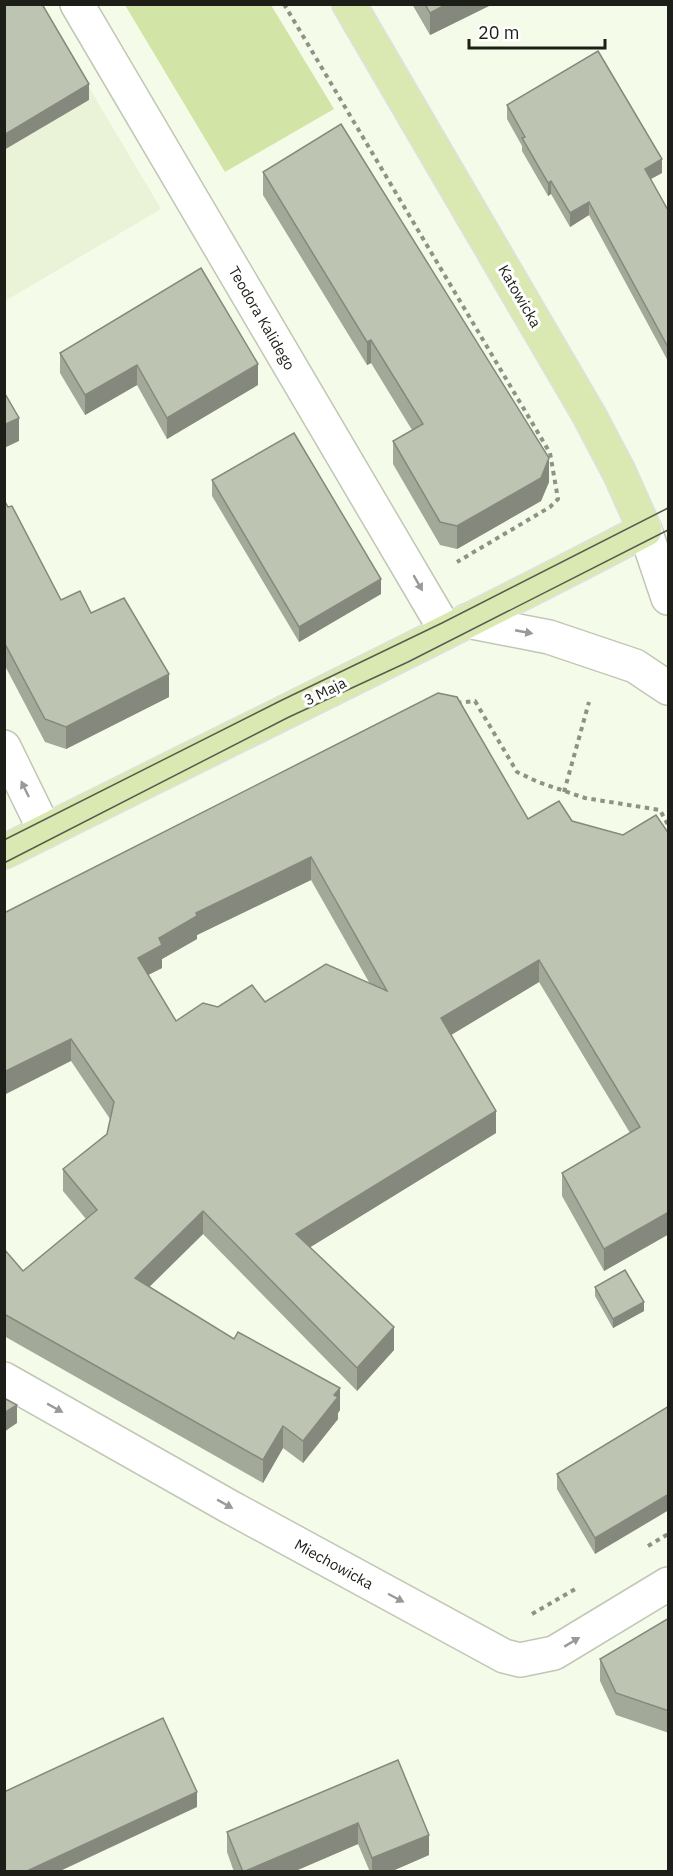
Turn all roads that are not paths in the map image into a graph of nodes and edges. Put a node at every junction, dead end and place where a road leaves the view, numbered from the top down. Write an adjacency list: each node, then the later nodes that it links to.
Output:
1 (76, 4): 5 (street, Teodora Kalidego, one-way to 5)
2 (349, 4): 3 (main road, Katowicka)
3 (645, 530): 4 (street, Katowicka); 5 (main road, 3 Maja)
4 (669, 598)
5 (457, 626): 6 (street, one-way to 6); 8 (main road, 3 Maja)
6 (669, 688)
7 (4, 747): 8 (street, one-way to 7)
8 (45, 831): 9 (main road, 3 Maja)
9 (4, 852)
10 (4, 1379): 11 (street, Miechowicka, one-way to 11)
11 (669, 1584)

